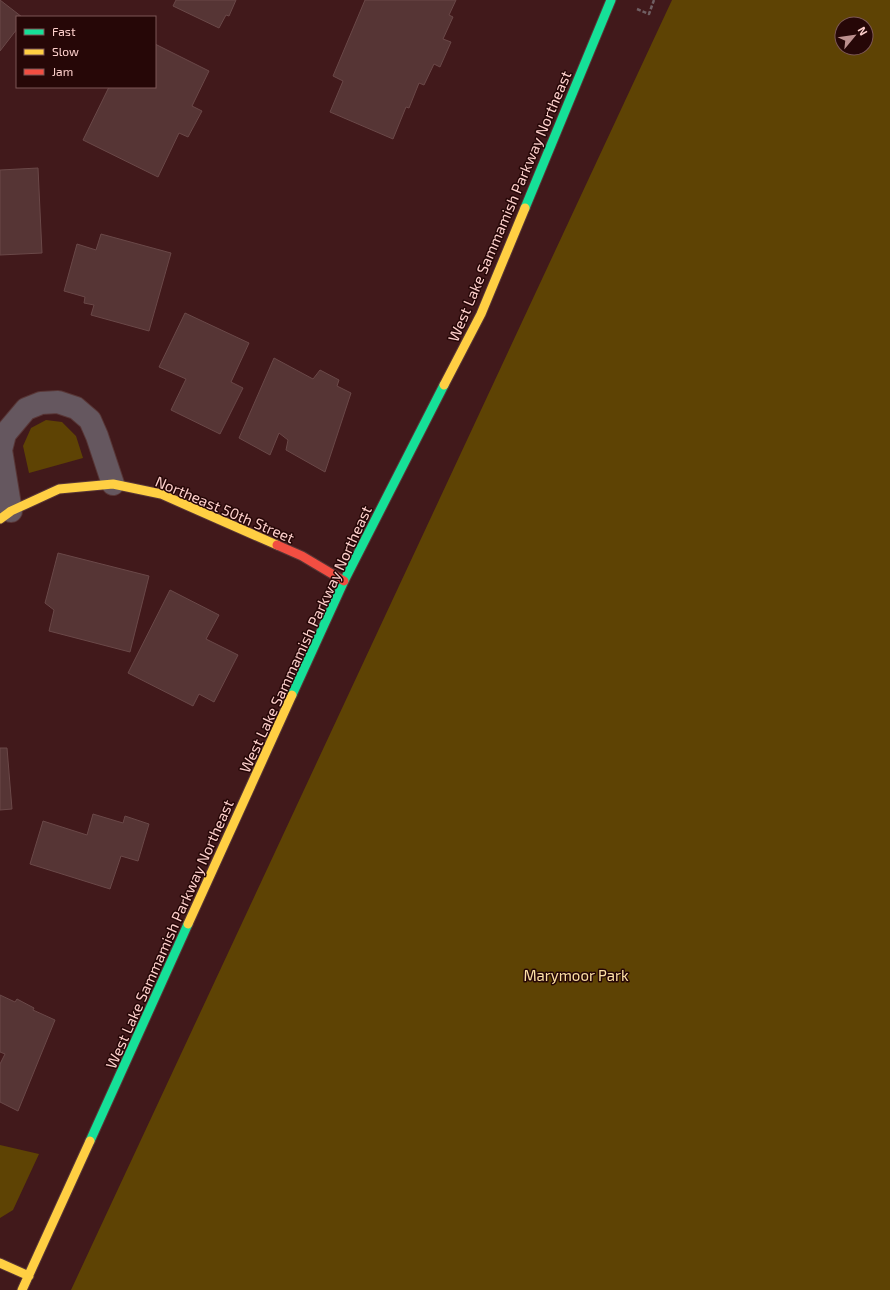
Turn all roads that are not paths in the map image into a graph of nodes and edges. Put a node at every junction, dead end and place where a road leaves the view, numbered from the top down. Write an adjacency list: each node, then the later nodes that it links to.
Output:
1 (611, 0): 4 (main road, West Lake Sammamish Parkway Northeast)
2 (113, 484): 3 (main road, Northeast 50th Street); 3 (street); 4 (main road, Northeast 50th Street)
3 (5, 515)
4 (344, 581): 6 (main road, West Lake Sammamish Parkway Northeast)
5 (0, 1263): 6 (main road)
6 (29, 1276): 7 (main road, West Lake Sammamish Parkway Northeast)
7 (22, 1290)

